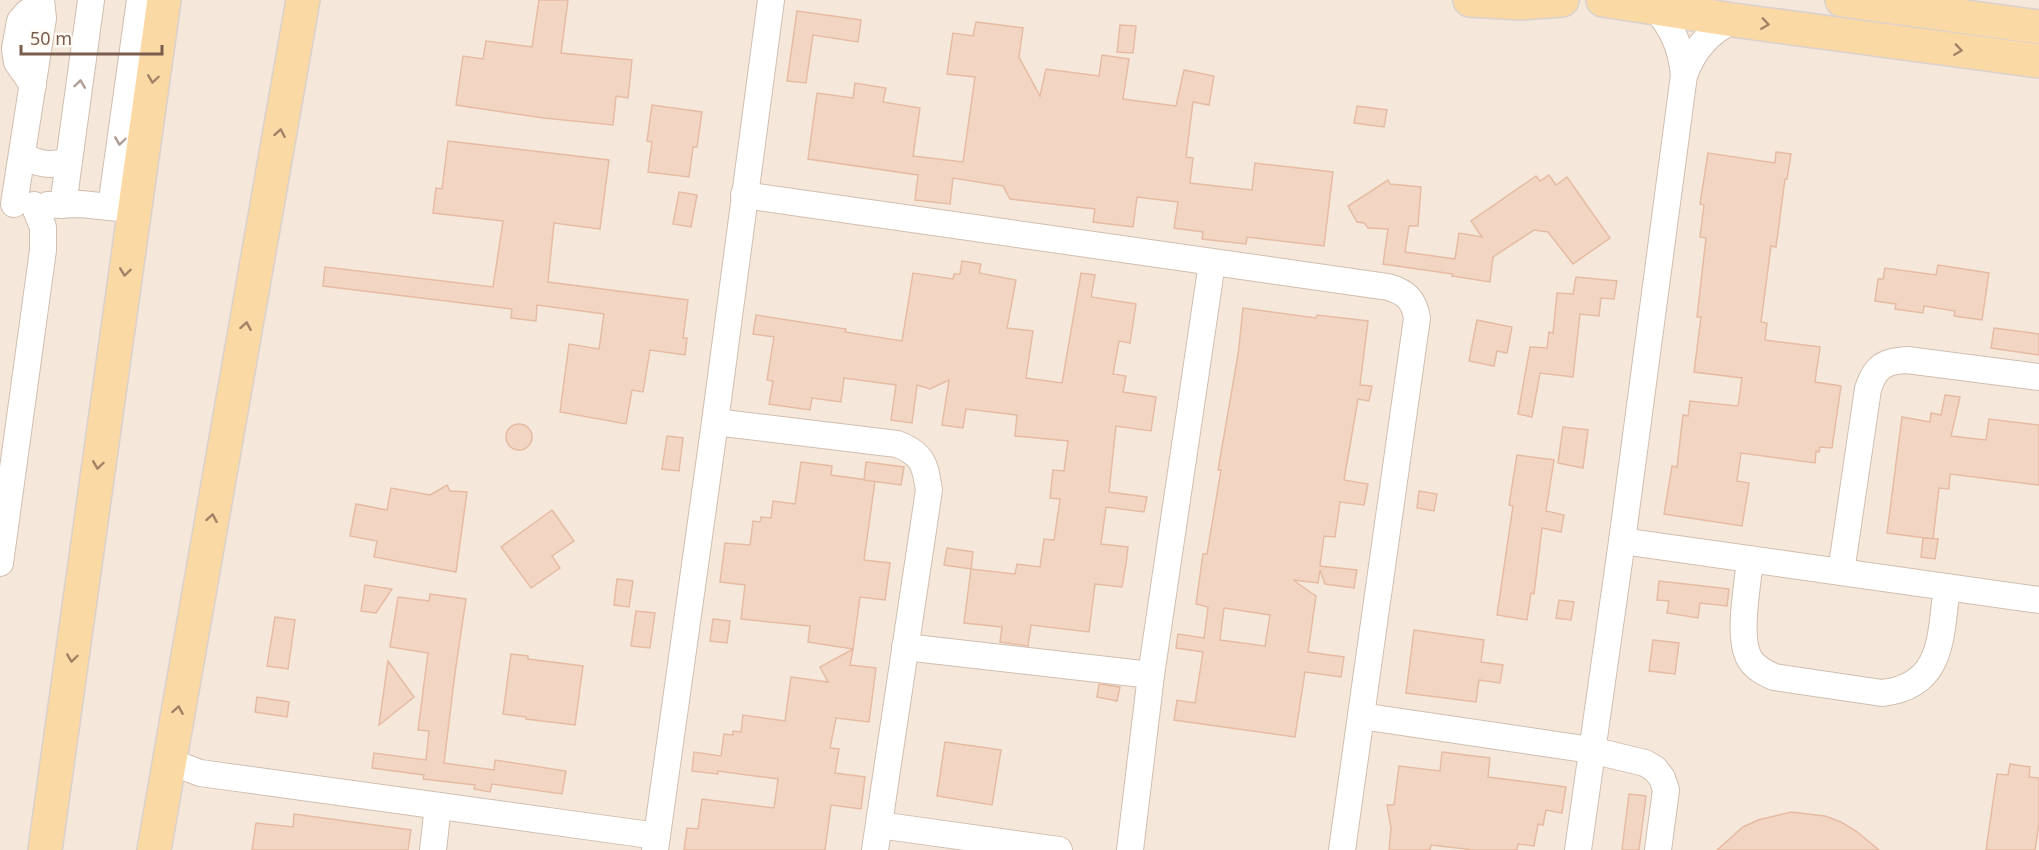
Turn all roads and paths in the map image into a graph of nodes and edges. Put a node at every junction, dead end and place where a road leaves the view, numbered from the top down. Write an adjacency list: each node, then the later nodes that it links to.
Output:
1 (91, 0): 17 (street, one-way to 1)
2 (140, 0): 21 (street, one-way to 21)
3 (164, 0): 21 (main road, one-way to 21)
4 (303, 0): 35 (main road, one-way to 4)
5 (771, 0): 18 (street)
6 (1470, 0): 7 (main road)
7 (1562, 0)
8 (1603, 0): 11 (main road)
9 (1842, 0): 13 (main road)
10 (41, 2): 16 (street)
11 (1654, 7): 12 (main road); 15 (street)
12 (1733, 20): 14 (main road, one-way to 14); 15 (street)
13 (2039, 27)
14 (2039, 61)
15 (1684, 75): 25 (street)
16 (22, 155): 17 (street); 19 (street)
17 (69, 161): 20 (street)
18 (744, 195): 22 (street); 24 (street)
19 (16, 204): 20 (street); 27 (street)
20 (63, 205): 21 (street)
21 (122, 208): 39 (main road, one-way to 39)
22 (1212, 263): 32 (street); 33 (street)
23 (2039, 377): 28 (street)
24 (715, 422): 31 (street); 38 (street)
25 (1622, 541): 26 (street); 34 (street)
26 (1750, 559): 28 (street); 29 (street)
27 (0, 563)
28 (1841, 572): 29 (street)
29 (1947, 587): 30 (street)
30 (2039, 600)
31 (905, 647): 32 (street); 37 (street)
32 (1151, 675): 44 (street)
33 (1361, 716): 34 (street); 45 (street)
34 (1591, 750): 46 (street); 47 (street)
35 (168, 769): 36 (street); 40 (main road)
36 (438, 806): 38 (street); 41 (street)
37 (879, 825): 42 (street); 43 (street)
38 (656, 843)
39 (45, 850)
40 (154, 850)
41 (433, 850)
42 (875, 850)
43 (1059, 850)
44 (1130, 850)
45 (1342, 850)
46 (1578, 850)
47 (1658, 850)

